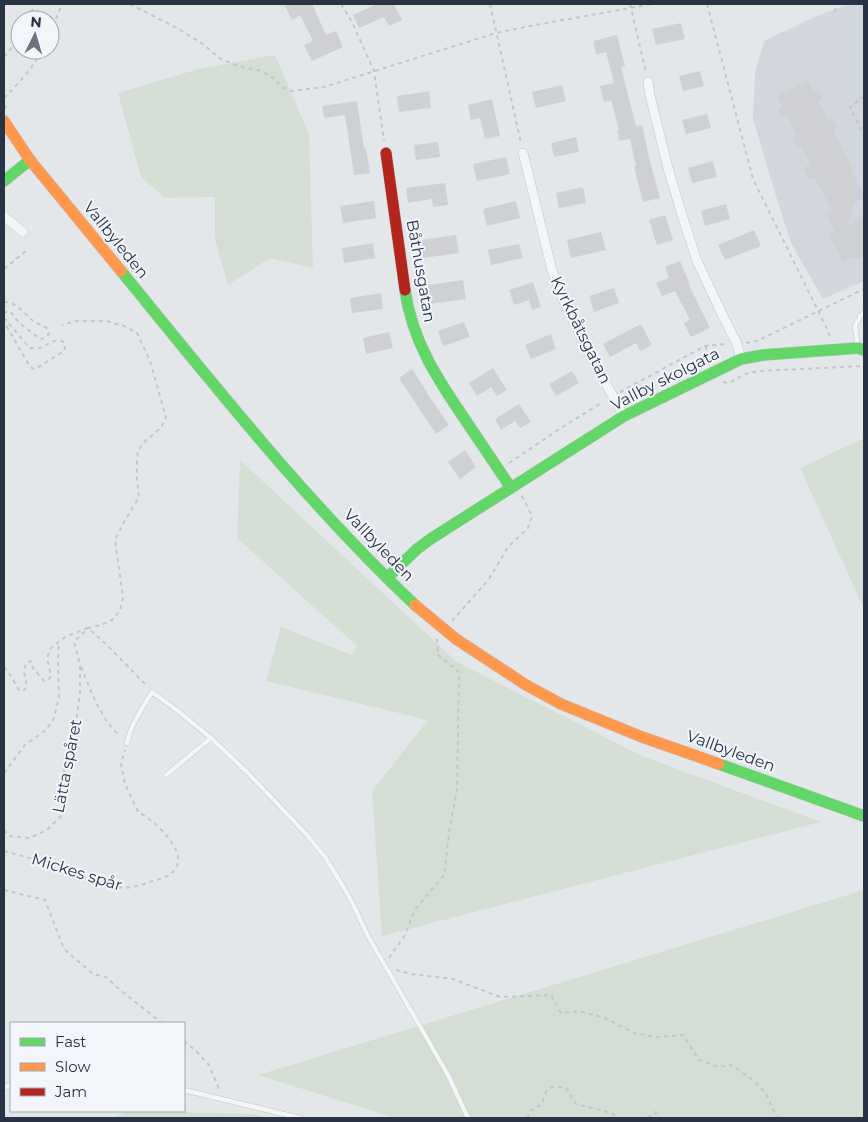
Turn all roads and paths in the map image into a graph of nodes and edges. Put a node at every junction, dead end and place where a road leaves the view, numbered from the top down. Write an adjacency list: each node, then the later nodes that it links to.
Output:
1 (130, 4): 12 (path)
2 (341, 4): 12 (path)
3 (490, 4): 10 (path)
4 (630, 4): 8 (path)
5 (652, 4): 8 (path)
6 (707, 4): 28 (path)
7 (836, 4): 9 (path)
8 (631, 8): 10 (path); 13 (path)
9 (835, 12)
10 (496, 33): 12 (path); 18 (path)
11 (37, 60): 15 (path)
12 (374, 71): 19 (path)
13 (648, 82): 32 (street, Vallby skolgata)
14 (864, 96): 17 (path)
15 (4, 98)
16 (4, 122): 20 (main road, Vallbyleden)
17 (864, 136)
18 (523, 152): 38 (street, Kyrkbåtsgatan)
19 (386, 153): 39 (main road, Båthusgatan)
20 (30, 160): 21 (main road); 40 (main road, Vallbyleden)
21 (4, 181)
22 (4, 216): 23 (street)
23 (23, 232)
24 (26, 250): 25 (path)
25 (4, 269)
26 (864, 289): 28 (path)
27 (4, 302): 30 (path)
28 (818, 310): 32 (path)
29 (864, 313): 34 (lane)
30 (4, 322)
31 (62, 325): 42 (path)
32 (738, 344): 35 (street, Vallby skolgata)
33 (705, 346): 37 (path)
34 (861, 349): 35 (main road)
35 (741, 359): 37 (main road, Vallby skolgata)
36 (864, 366): 37 (path)
37 (717, 371): 38 (main road, Vallby skolgata)
38 (624, 416): 39 (main road, Vallby skolgata)
39 (514, 487): 40 (main road, Vallby skolgata); 41 (path)
40 (387, 578): 52 (main road, Vallbyleden)
41 (452, 621)
42 (88, 628): 44 (path); 45 (path, Lätta spåret); 47 (path)
43 (437, 637): 56 (path)
44 (59, 642): 46 (path); 50 (path)
45 (80, 665): 49 (path); 53 (path, Lätta spåret)
46 (4, 667)
47 (152, 692): 48 (lane); 49 (lane)
48 (212, 738): 51 (lane); 56 (lane)
49 (127, 743): 54 (path, Mickes spår)
50 (4, 773)
51 (166, 775)
52 (864, 816)
53 (4, 830)
54 (4, 851)
55 (4, 890): 57 (path)
56 (384, 966): 62 (lane); 67 (path)
57 (161, 1022)
58 (185, 1042): 60 (path)
59 (185, 1090): 60 (lane)
60 (239, 1103): 61 (lane)
61 (300, 1118)
62 (468, 1118)
63 (528, 1118): 64 (path)
64 (617, 1118)
65 (648, 1118): 66 (path)
66 (661, 1118)
67 (778, 1118)

